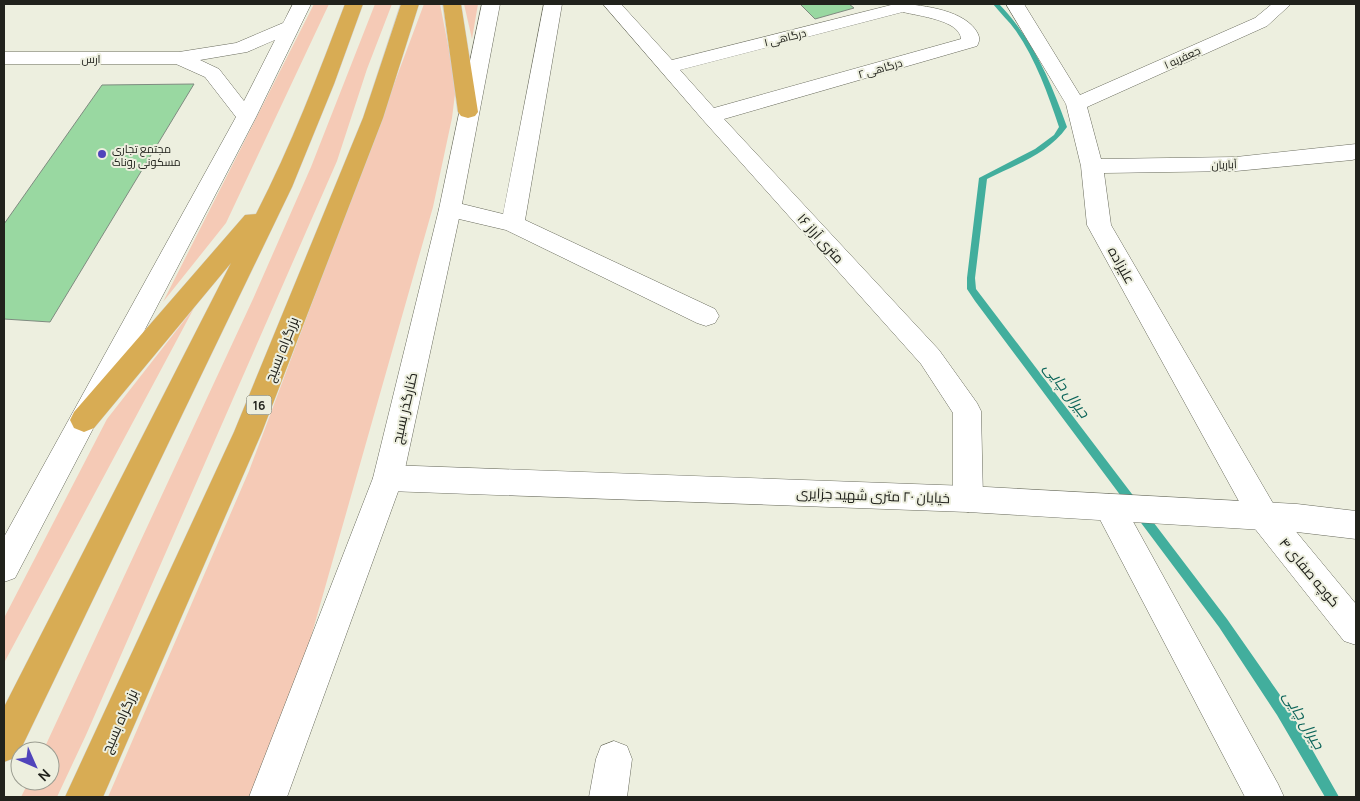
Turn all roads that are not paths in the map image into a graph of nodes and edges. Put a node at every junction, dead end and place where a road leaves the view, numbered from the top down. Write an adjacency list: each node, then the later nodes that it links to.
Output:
1 (302, 4): 11 (street)
2 (354, 4): 21 (highway)
3 (410, 4): 35 (highway, بزرگراه بسیج / 16)
4 (452, 4): 16 (highway)
5 (491, 4): 16 (street, کنارگذر بسیج)
6 (553, 4): 23 (street)
7 (615, 4): 14 (street, ۱۶ متری آراز)
8 (1282, 4): 15 (street, جعفریه ۱)
9 (1018, 5): 15 (street, علیزاده)
10 (903, 7): 14 (street, درگاهی ۱); 17 (street, درگاهی ۲)
11 (292, 26): 13 (street, ارس); 18 (street)
12 (4, 58): 13 (street, ارس)
13 (179, 58): 18 (street)
14 (668, 67): 17 (street, ۱۶ متری آراز)
15 (1076, 104): 20 (street, علیزاده)
16 (468, 112): 22 (street, کنارگذر بسیج)
17 (710, 116): 27 (street, ۱۶ متری آراز)
18 (246, 117): 25 (street)
19 (1356, 151): 20 (street, آباریان)
20 (1092, 166): 29 (street, علیزاده)
21 (282, 187): 25 (highway); 33 (highway)
22 (450, 209): 23 (street); 26 (street, کنارگذر بسیج)
23 (513, 224): 24 (street)
24 (706, 316)
25 (84, 420): 31 (street)
26 (388, 478): 27 (street, خیابان ۲۰ متری شهید جزایری); 36 (street, کنارگذر بسیج)
27 (968, 499): 28 (street, خیابان ۲۰ متری شهید جزایری)
28 (1110, 508): 29 (street, خیابان ۲۰ متری شهید جزایری); 38 (street)
29 (1263, 515): 30 (street, خیابان ۲۰ متری شهید جزایری); 32 (street, کوچه صفای ۴)
30 (1356, 525)
31 (4, 568)
32 (1356, 628)
33 (4, 744)
34 (614, 759): 37 (street)
35 (84, 797)
36 (268, 797)
37 (608, 797)
38 (1265, 797)

